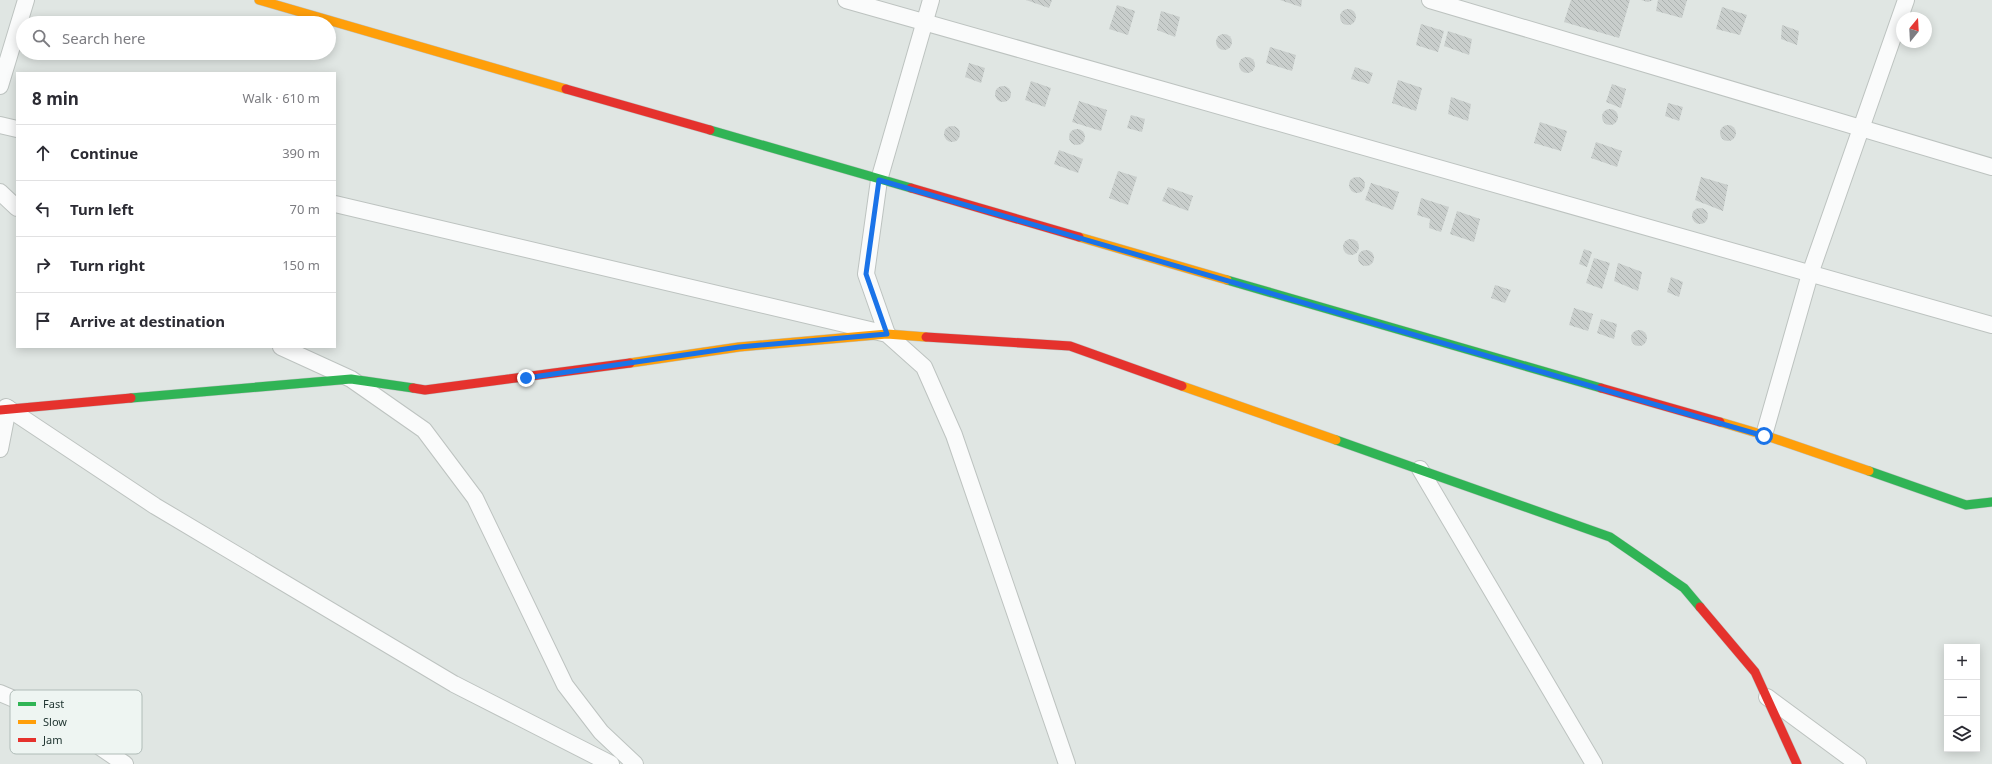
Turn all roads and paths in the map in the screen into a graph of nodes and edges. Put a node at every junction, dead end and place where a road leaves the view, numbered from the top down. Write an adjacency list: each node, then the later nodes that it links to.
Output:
1 (26, 0): 7 (street)
2 (259, 0): 8 (street)
3 (846, 0): 10 (street)
4 (931, 0): 10 (street)
5 (1430, 0): 15 (street)
6 (1906, 0): 15 (street)
7 (21, 16)
8 (314, 16)
9 (336, 22): 17 (street)
10 (925, 23): 17 (street); 21 (street)
11 (16, 33): 12 (street)
12 (0, 86)
13 (0, 124): 14 (street)
14 (16, 128)
15 (1860, 128): 16 (street); 21 (street)
16 (1992, 167)
17 (879, 180): 23 (street); 27 (street)
18 (0, 192): 20 (street)
19 (336, 204): 23 (street)
20 (16, 207)
21 (1810, 274): 22 (street); 27 (street)
22 (1992, 325)
23 (887, 334): 25 (street); 29 (street); 38 (street)
24 (283, 348): 25 (street)
25 (351, 379): 26 (street); 37 (street)
26 (3, 407): 28 (street); 36 (street)
27 (1764, 436): 30 (street)
28 (0, 449)
29 (1420, 469): 32 (street); 39 (street)
30 (1992, 502)
31 (0, 693): 33 (street)
32 (1766, 696): 40 (street); 41 (street)
33 (10, 697)
34 (110, 754): 35 (street)
35 (125, 764)
36 (611, 764)
37 (634, 764)
38 (1067, 764)
39 (1594, 764)
40 (1797, 764)
41 (1858, 764)

